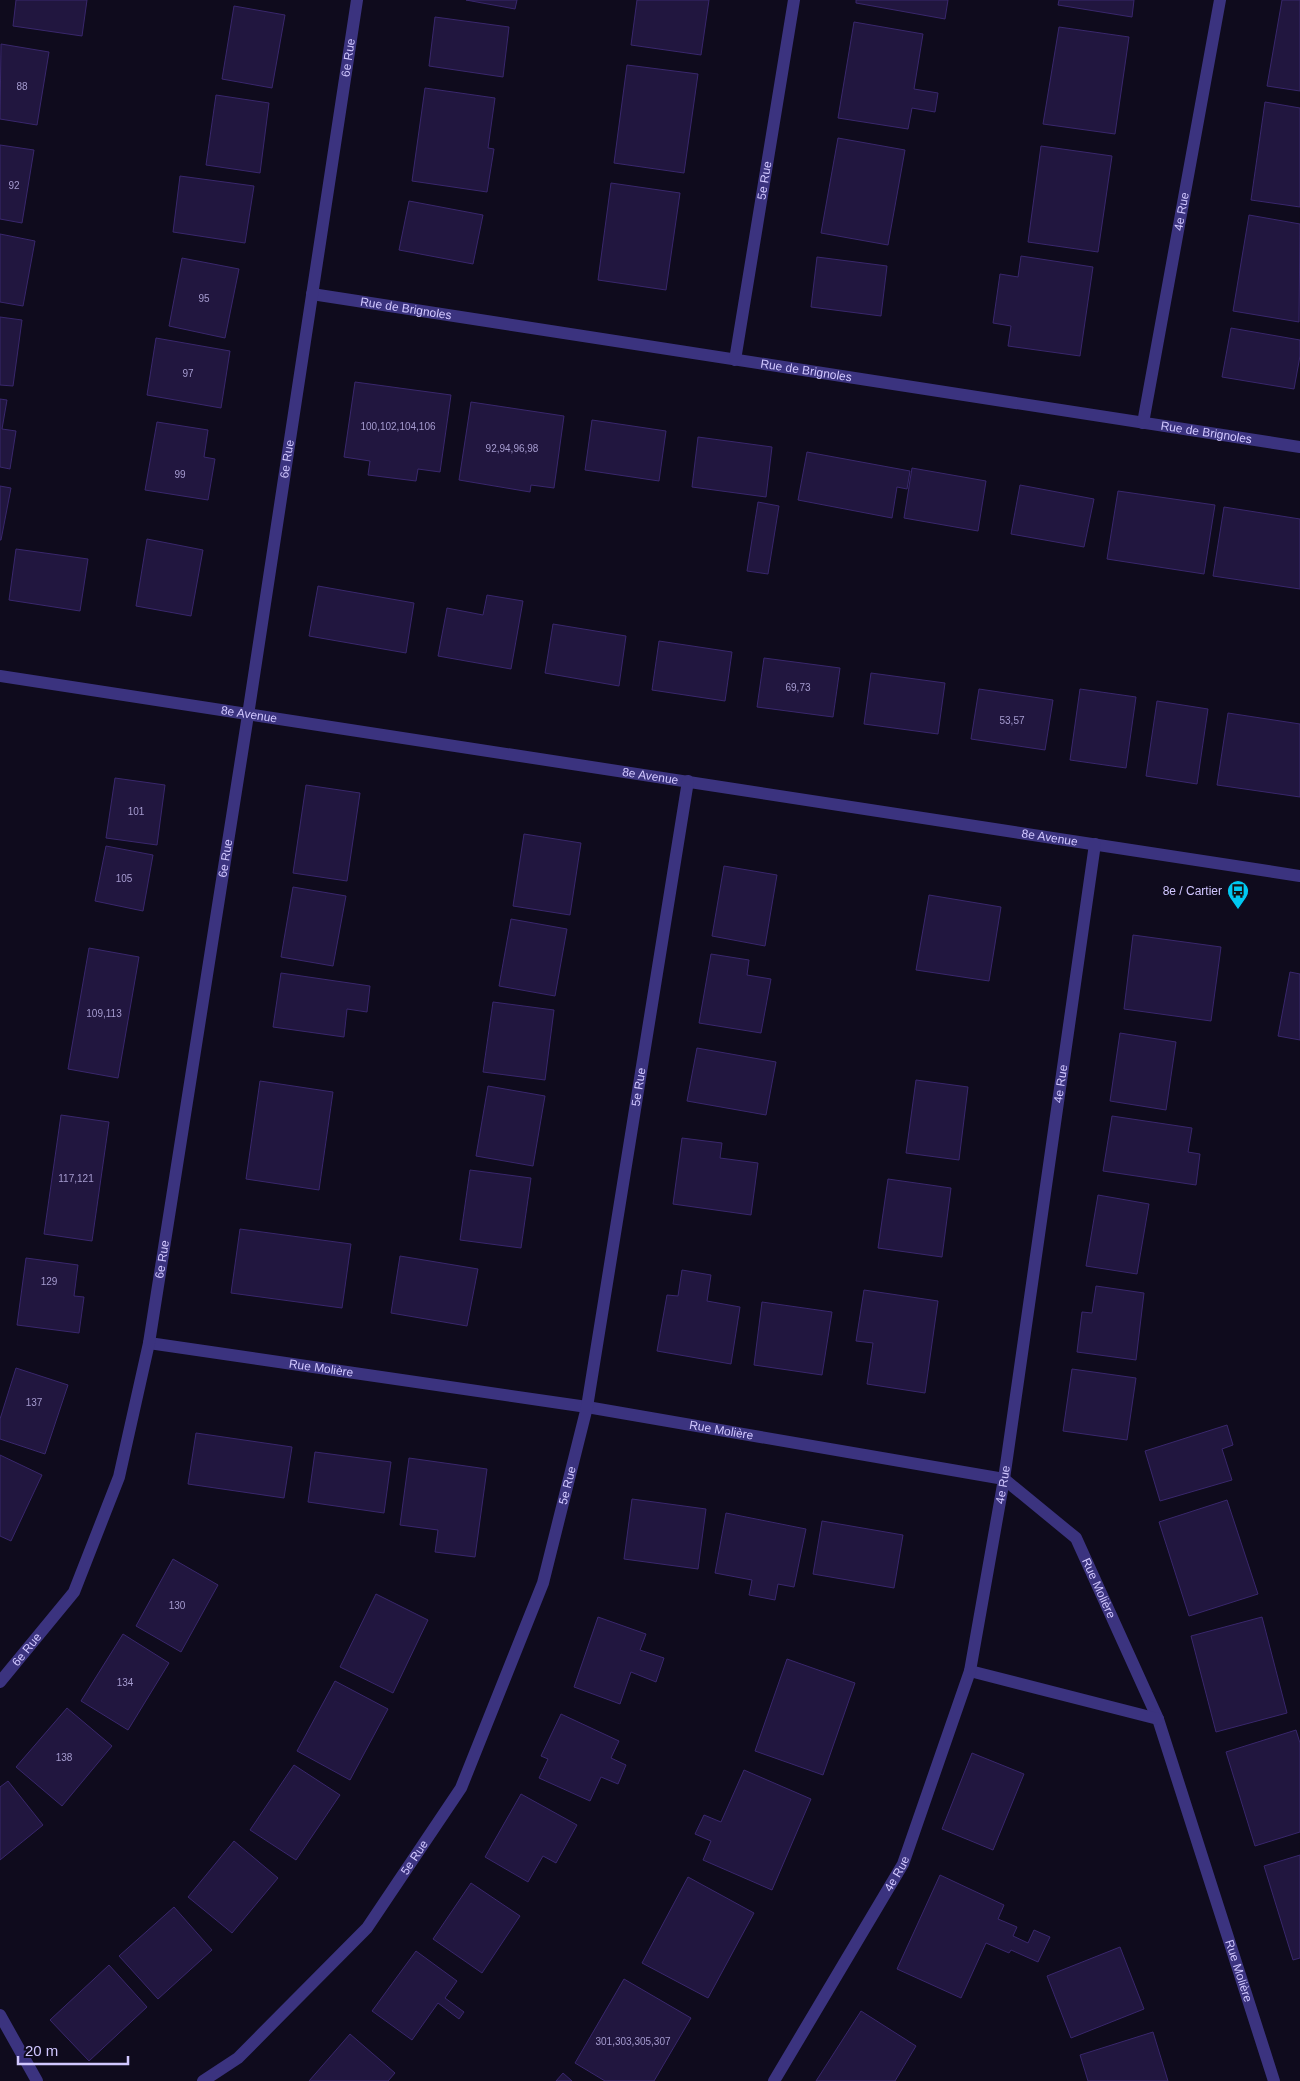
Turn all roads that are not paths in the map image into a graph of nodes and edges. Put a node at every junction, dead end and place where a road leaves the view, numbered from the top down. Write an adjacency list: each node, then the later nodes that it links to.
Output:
1 (357, 0): 4 (street, 6e Rue)
2 (794, 0): 5 (street, 5e Rue)
3 (1220, 0): 6 (street, 4e Rue)
4 (312, 294): 5 (street, Rue de Brignoles); 9 (street, 6e Rue)
5 (735, 360): 6 (street, Rue de Brignoles)
6 (1143, 423): 7 (street, Rue de Brignoles)
7 (1300, 447)
8 (0, 676): 9 (street, 8e Avenue)
9 (248, 715): 10 (street, 8e Avenue); 13 (street, 6e Rue)
10 (688, 781): 11 (street, 8e Avenue); 14 (street, 5e Rue)
11 (1095, 844): 12 (street, 8e Avenue); 15 (street, 4e Rue)
12 (1300, 876)
13 (149, 1343): 14 (street, Rue Molière); 17 (street, 6e Rue)
14 (587, 1407): 15 (street, Rue Molière); 21 (street, 5e Rue)
15 (1004, 1479): 16 (street, 4e Rue); 18 (street, Rue Molière)
16 (970, 1671): 18 (street); 22 (street, 4e Rue)
17 (0, 1682)
18 (1158, 1719): 23 (street, Rue Molière)
19 (0, 2015): 20 (street)
20 (38, 2081)
21 (203, 2081)
22 (774, 2081)
23 (1274, 2081)

